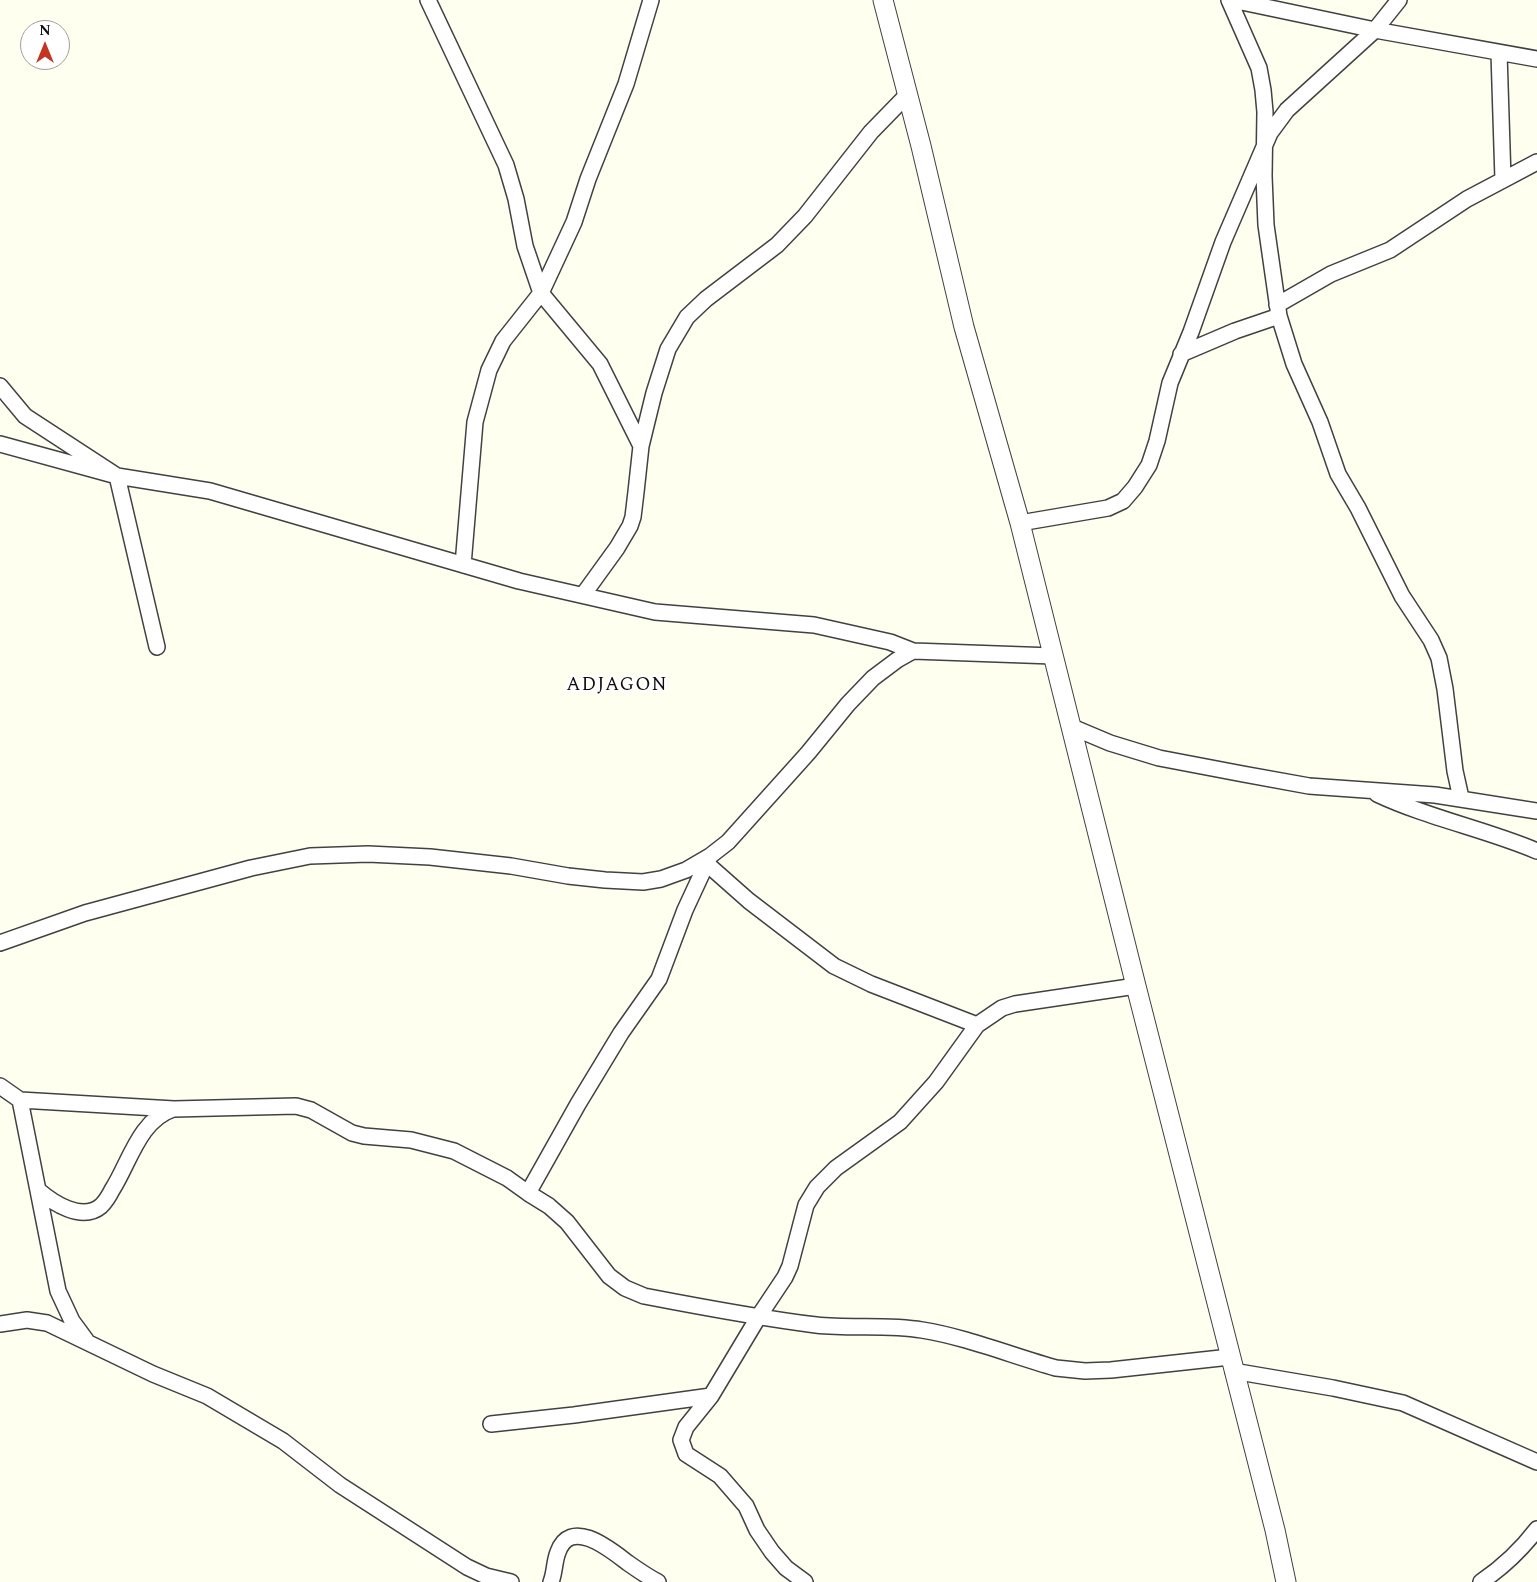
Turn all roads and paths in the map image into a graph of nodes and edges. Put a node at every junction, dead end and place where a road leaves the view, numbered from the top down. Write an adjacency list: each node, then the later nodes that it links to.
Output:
1 (428, 0): 13 (street)
2 (651, 0): 13 (street)
3 (883, 0): 9 (street)
4 (1230, 0): 6 (street); 10 (street)
5 (1399, 0): 6 (street)
6 (1375, 30): 7 (street); 10 (street)
7 (1500, 53): 8 (street); 12 (street)
8 (1537, 59)
9 (908, 94): 18 (street); 20 (street)
10 (1264, 146): 14 (street); 15 (street)
11 (1537, 162): 12 (street)
12 (1504, 180): 14 (street)
13 (541, 293): 18 (street); 21 (street)
14 (1278, 311): 15 (street); 28 (street)
15 (1181, 354): 20 (street)
16 (0, 386): 19 (street)
17 (0, 444): 19 (street)
18 (641, 446): 22 (street)
19 (117, 476): 21 (street); 23 (street)
20 (1020, 523): 25 (street)
21 (463, 565): 22 (street)
22 (583, 595): 24 (street)
23 (157, 647)
24 (914, 651): 25 (street); 31 (street)
25 (1054, 656): 26 (street)
26 (1072, 727): 27 (street); 33 (street)
27 (1371, 792): 28 (street); 30 (street)
28 (1461, 798): 29 (street)
29 (1537, 811)
30 (1537, 851)
31 (708, 859): 32 (street); 34 (street); 39 (street)
32 (0, 943)
33 (1136, 986): 34 (street); 43 (street)
34 (977, 1025): 40 (street)
35 (0, 1086): 36 (street)
36 (20, 1100): 37 (street); 38 (street)
37 (174, 1109): 38 (street); 39 (street)
38 (38, 1190): 42 (street)
39 (528, 1193): 40 (street)
40 (759, 1316): 43 (street); 44 (street)
41 (0, 1324): 42 (street)
42 (87, 1341): 48 (street)
43 (1232, 1364): 46 (street); 52 (street)
44 (711, 1396): 45 (street); 51 (street)
45 (491, 1424)
46 (1537, 1462)
47 (1537, 1529): 53 (street)
48 (511, 1582)
49 (551, 1582): 50 (street)
50 (658, 1582)
51 (805, 1582)
52 (1286, 1582)
53 (1481, 1582)

